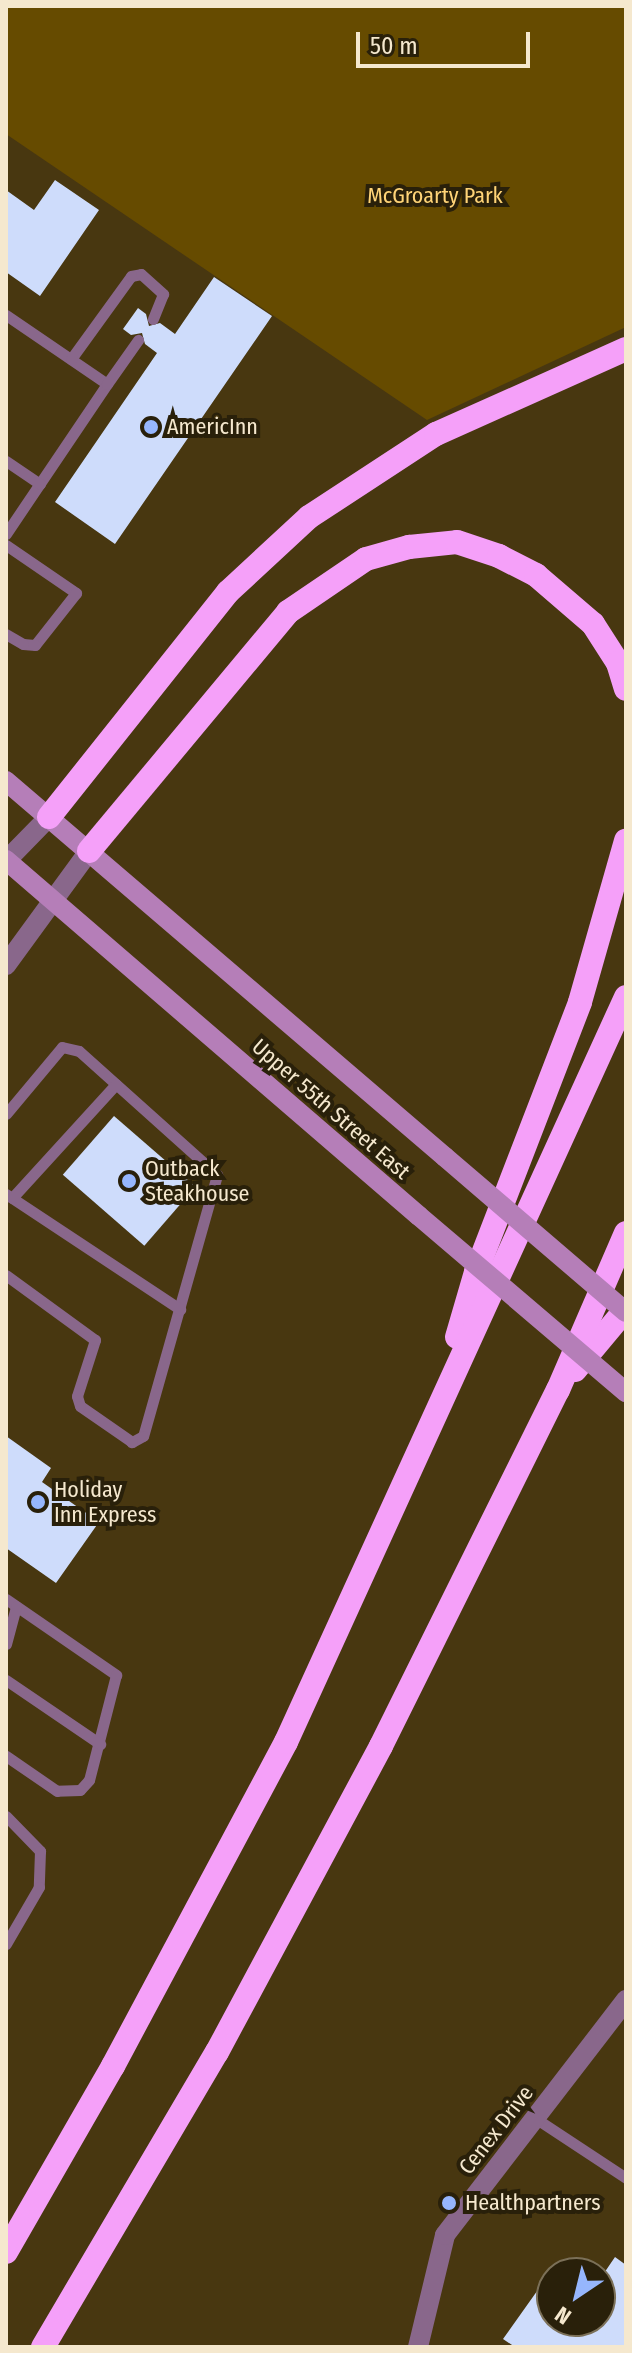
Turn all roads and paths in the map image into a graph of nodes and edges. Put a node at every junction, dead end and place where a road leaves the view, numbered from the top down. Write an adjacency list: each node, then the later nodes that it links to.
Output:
1 (6, 315): 5 (lane)
2 (153, 319): 5 (lane)
3 (138, 340): 6 (lane)
4 (626, 349): 14 (highway)
5 (71, 359): 6 (lane)
6 (107, 384): 8 (lane)
7 (6, 461): 8 (lane)
8 (40, 484): 9 (lane)
9 (6, 534)
10 (6, 545): 11 (lane)
11 (6, 634)
12 (626, 689): 16 (highway)
13 (6, 781): 14 (street, Upper 55th Street East)
14 (49, 817): 16 (street, Upper 55th Street East); 17 (street)
15 (626, 840): 30 (highway)
16 (89, 851): 18 (street); 27 (street, Upper 55th Street East, bridge)
17 (6, 861): 18 (street, Upper 55th Street East)
18 (54, 900): 19 (street); 29 (street, Upper 55th Street East, bridge)
19 (6, 965)
20 (626, 997): 30 (highway)
21 (116, 1084): 22 (lane); 23 (lane); 26 (lane)
22 (6, 1114)
23 (9, 1196): 26 (lane)
24 (626, 1233): 28 (highway)
25 (6, 1275): 26 (lane)
26 (180, 1309)
27 (626, 1311): 28 (highway)
28 (558, 1390): 42 (highway)
29 (626, 1392)
30 (433, 1417): 41 (highway)
31 (11, 1602): 32 (lane); 34 (lane)
32 (6, 1644)
33 (6, 1680): 34 (lane)
34 (100, 1744): 35 (lane)
35 (6, 1756)
36 (6, 1816): 37 (lane)
37 (6, 1944)
38 (626, 2000): 39 (street, Cenex Drive)
39 (535, 2118): 40 (lane); 43 (street, Cenex Drive)
40 (626, 2178)
41 (6, 2252)
42 (43, 2347)
43 (418, 2347)

